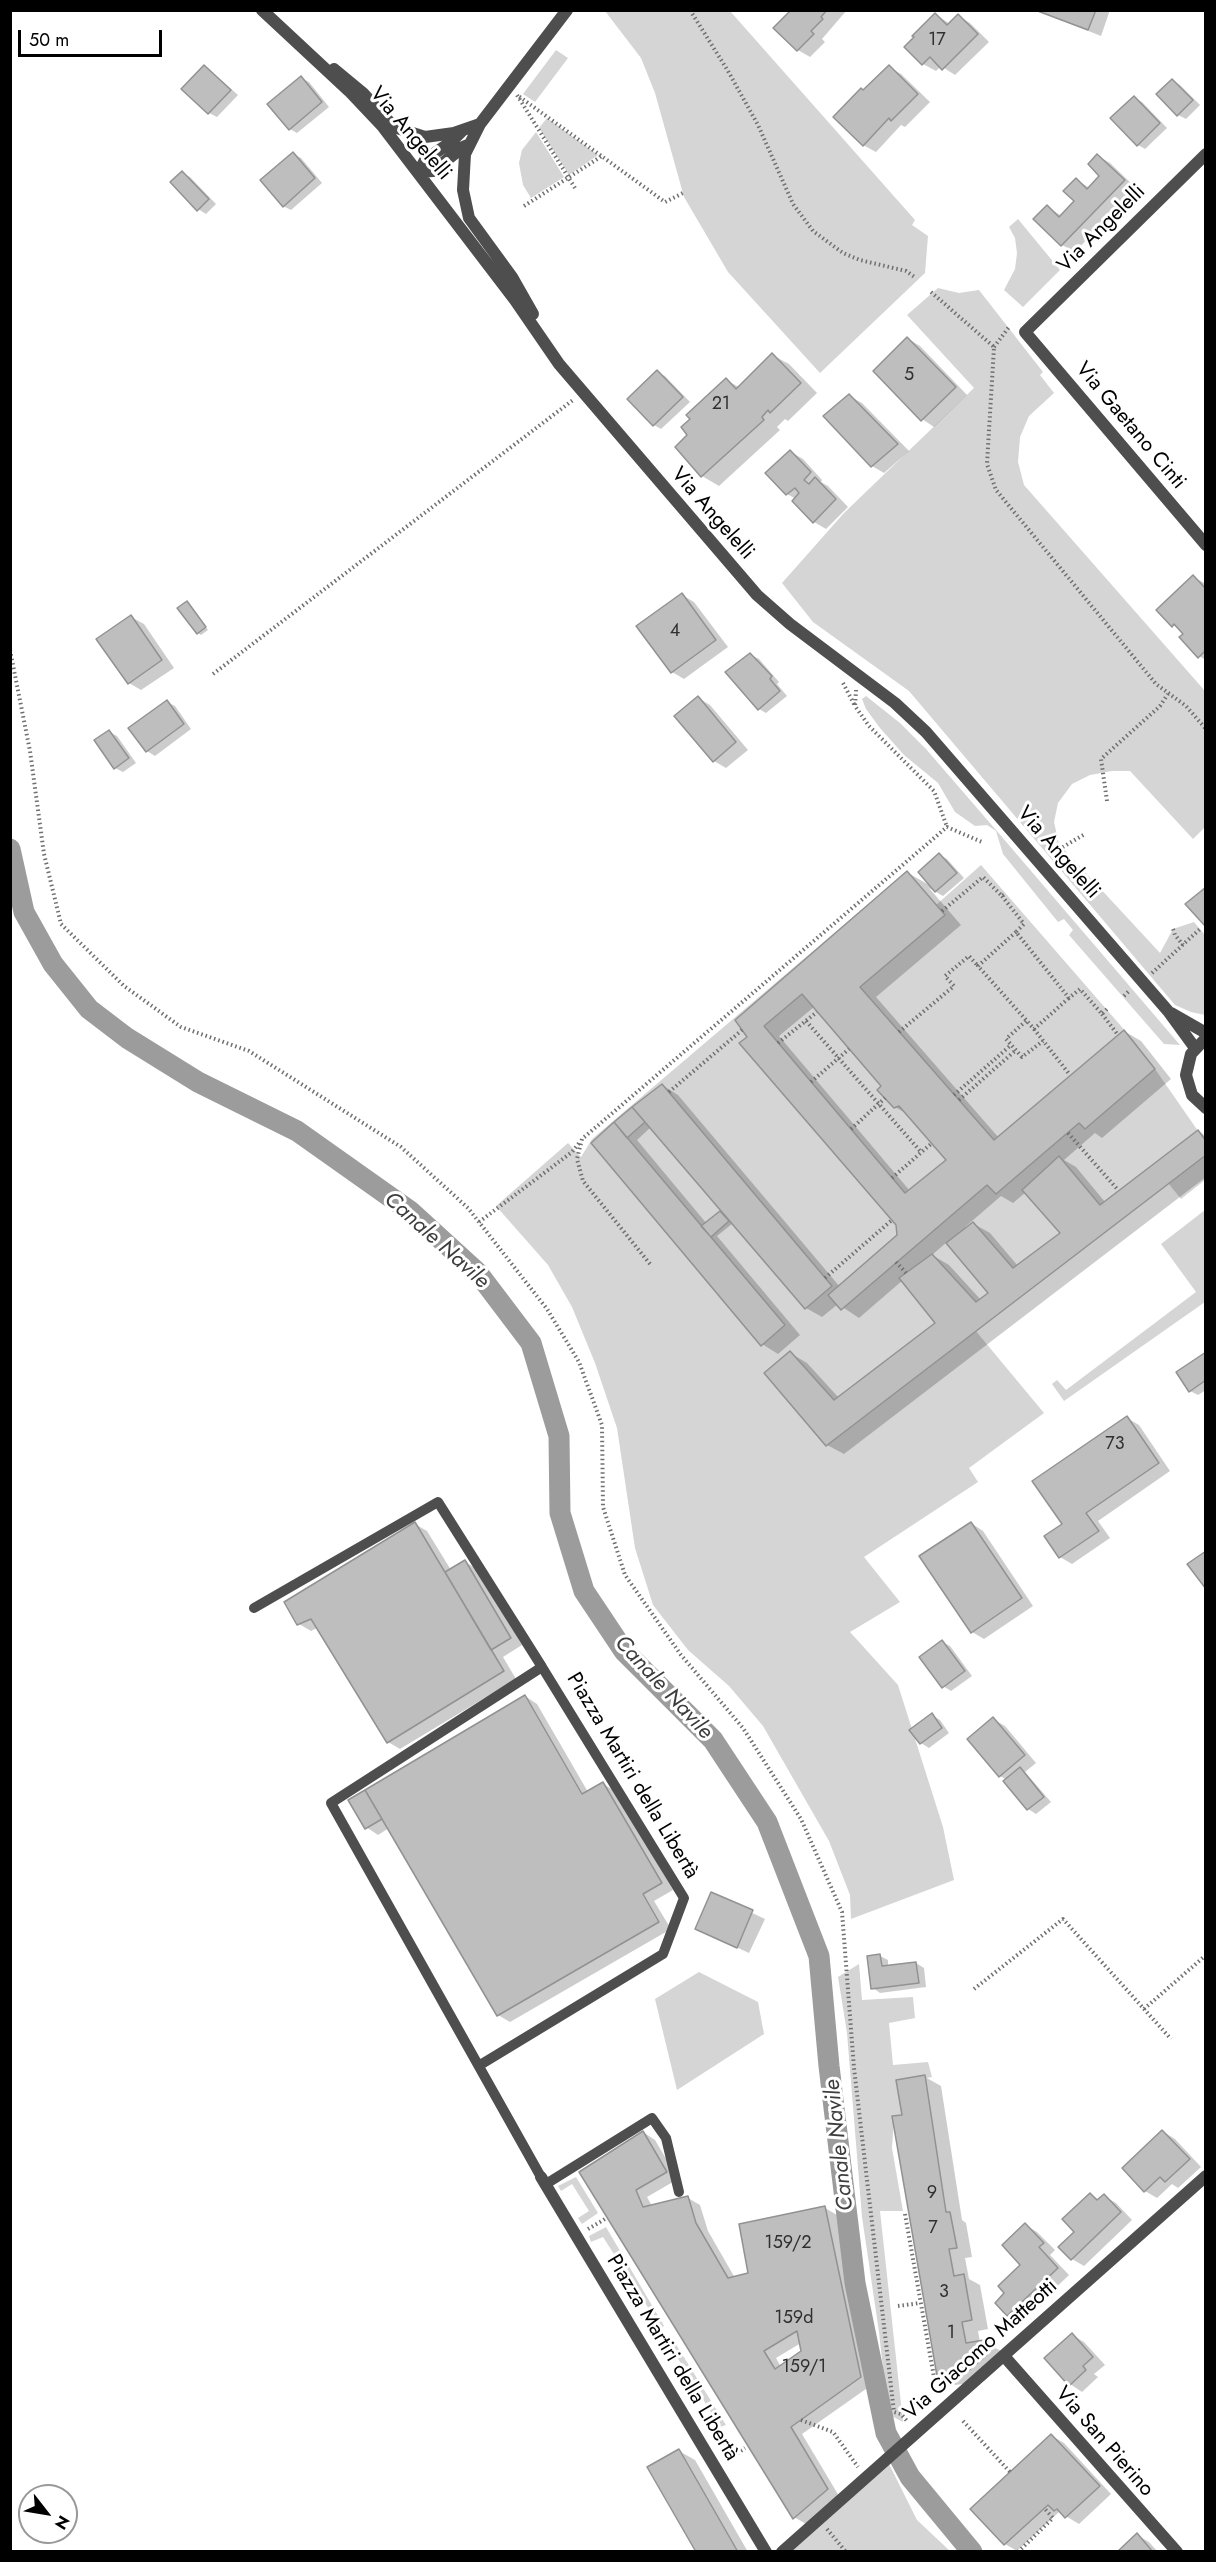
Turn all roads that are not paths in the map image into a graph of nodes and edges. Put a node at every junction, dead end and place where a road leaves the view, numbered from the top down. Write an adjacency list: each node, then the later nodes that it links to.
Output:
1 (262, 10): 3 (street, Via Angelelli)
2 (567, 10): 4 (street)
3 (316, 62): 5 (street); 8 (street, Via Angelelli)
4 (480, 124): 5 (street); 6 (street)
5 (462, 130): 8 (street)
6 (470, 144): 8 (street); 10 (street)
7 (1206, 154): 9 (street, Via Angelelli)
8 (419, 172): 10 (street, Via Angelelli)
9 (1025, 332): 11 (street, Via Gaetano Cinti)
10 (547, 349): 12 (street, Via Angelelli)
11 (1206, 545)
12 (1168, 1011): 13 (street, Via Angelelli); 14 (street, Via Angelelli)
13 (1206, 1036): 14 (street)
14 (1195, 1048): 15 (street)
15 (1202, 1106): 16 (street)
16 (1206, 1119)
17 (254, 1608): 18 (lane)
18 (542, 1667): 19 (lane, Piazza Martiri della Libertà); 19 (lane, Piazza Martiri della Libertà)
19 (480, 2065): 21 (lane, Piazza Martiri della Libertà)
20 (1206, 2176): 23 (street, Via Giacomo Matteotti)
21 (544, 2181): 22 (lane); 24 (street, Piazza Martiri della Libertà)
22 (679, 2192)
23 (1004, 2356): 25 (street, Via Giacomo Matteotti); 26 (street, Via San Pierino)
24 (766, 2552)
25 (782, 2552)
26 (1176, 2552)

